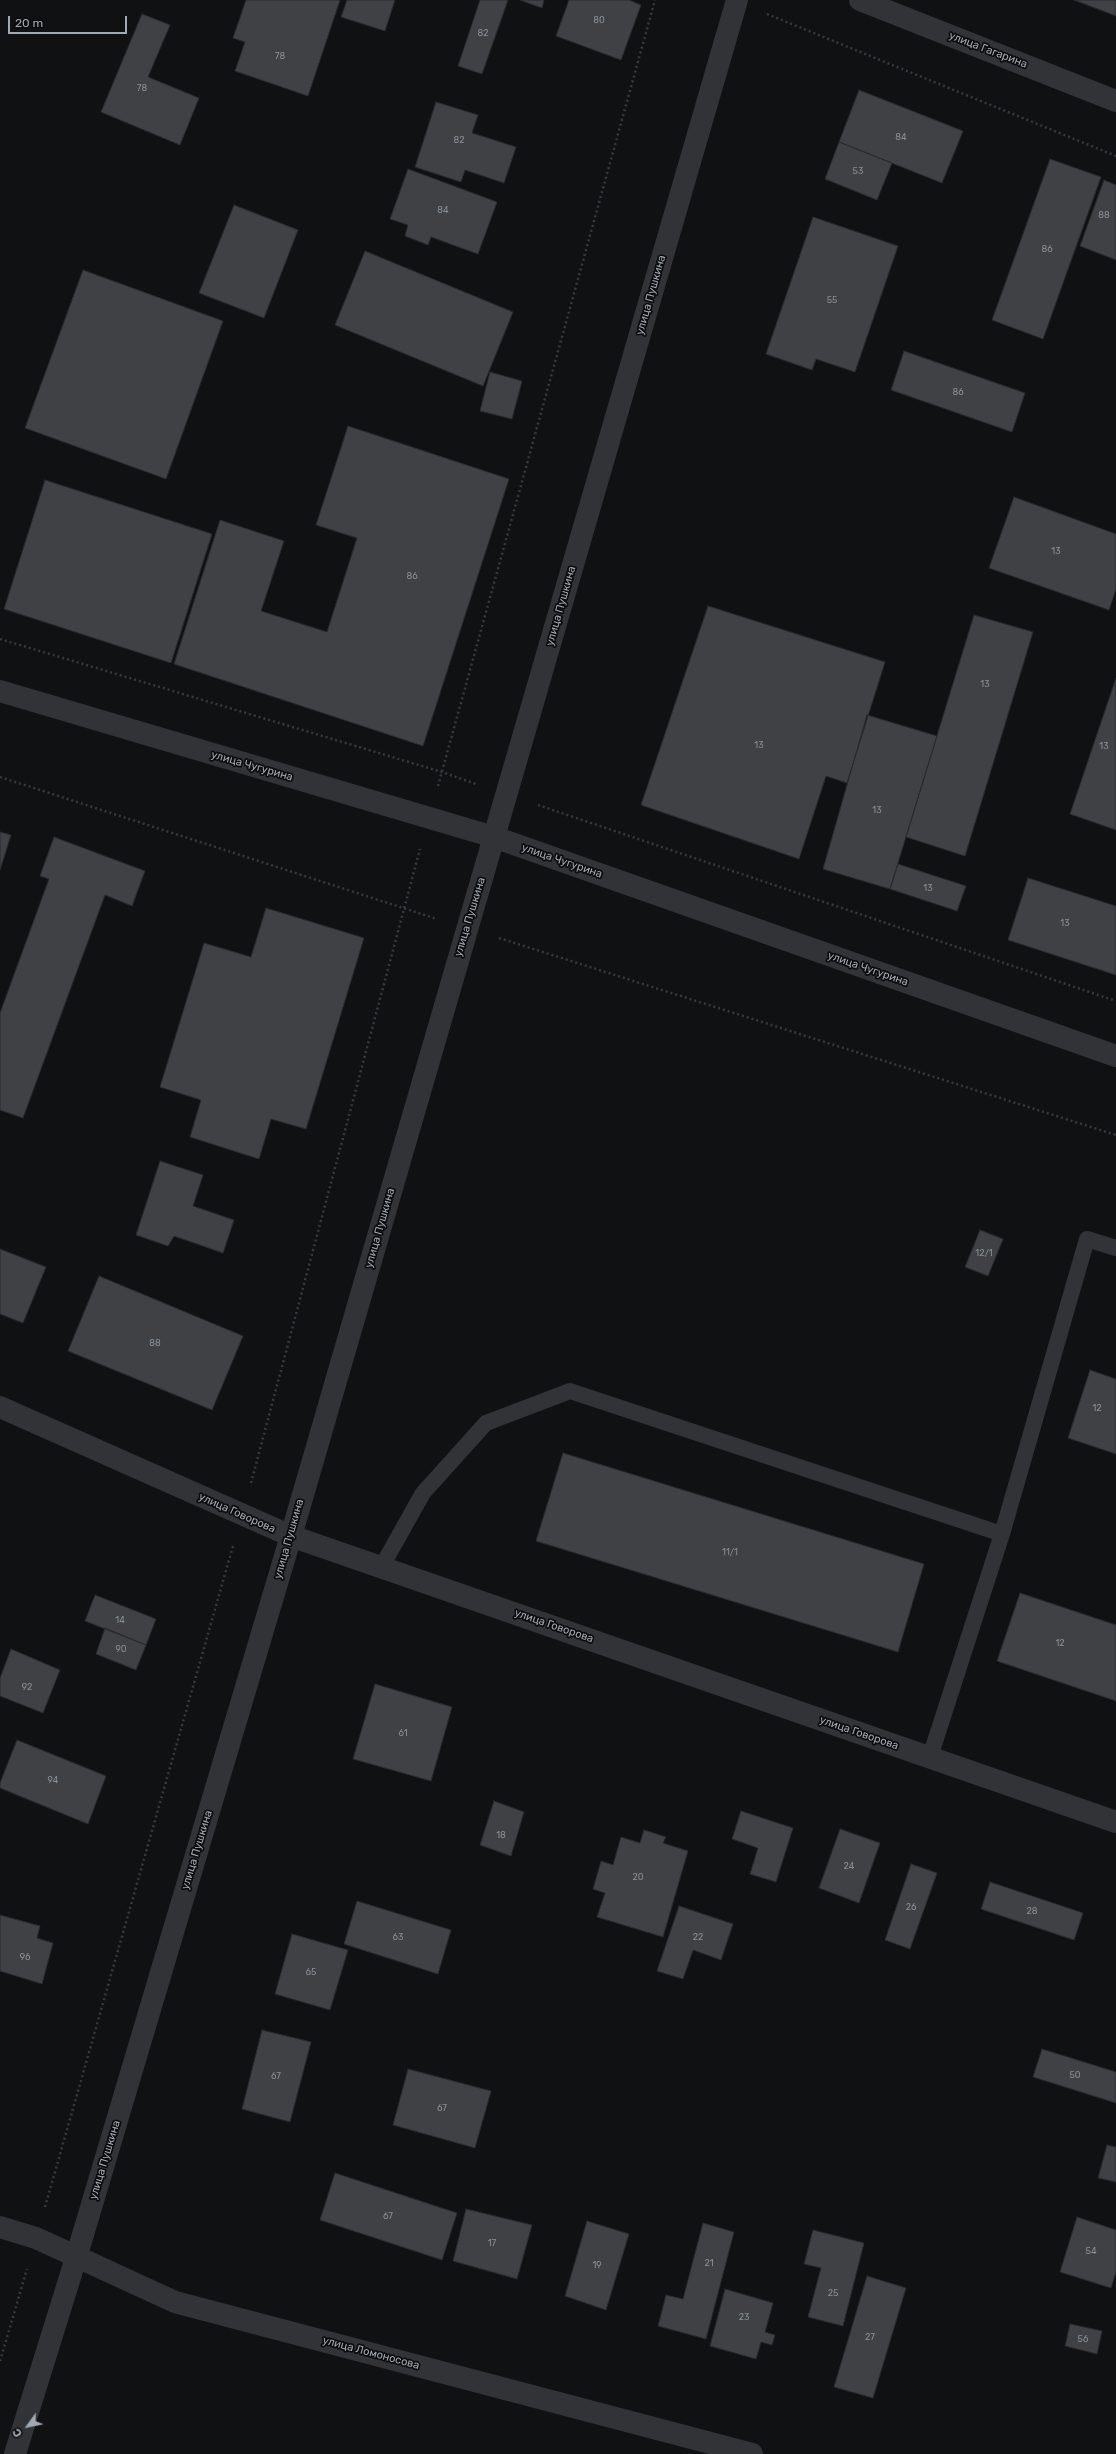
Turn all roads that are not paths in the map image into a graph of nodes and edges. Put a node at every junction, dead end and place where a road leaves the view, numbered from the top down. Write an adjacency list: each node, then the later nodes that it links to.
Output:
1 (860, 0): 3 (street, улица Гагарина)
2 (737, 1): 5 (street, улица Пушкина)
3 (1116, 101)
4 (0, 691): 5 (street, улица Чугурина)
5 (494, 837): 6 (street, улица Чугурина); 10 (street, улица Пушкина)
6 (1116, 1056)
7 (1116, 1248): 9 (lane)
8 (0, 1407): 10 (street, улица Говорова)
9 (1002, 1534): 11 (lane); 12 (lane)
10 (291, 1536): 11 (street, улица Говорова); 15 (street, улица Пушкина)
11 (382, 1566): 12 (street, улица Говорова)
12 (930, 1757): 13 (street, улица Говорова)
13 (1116, 1822)
14 (0, 2227): 15 (street, улица Ломоносова)
15 (76, 2258): 16 (street, улица Пушкина); 17 (street, улица Ломоносова)
16 (15, 2454)
17 (752, 2454)

